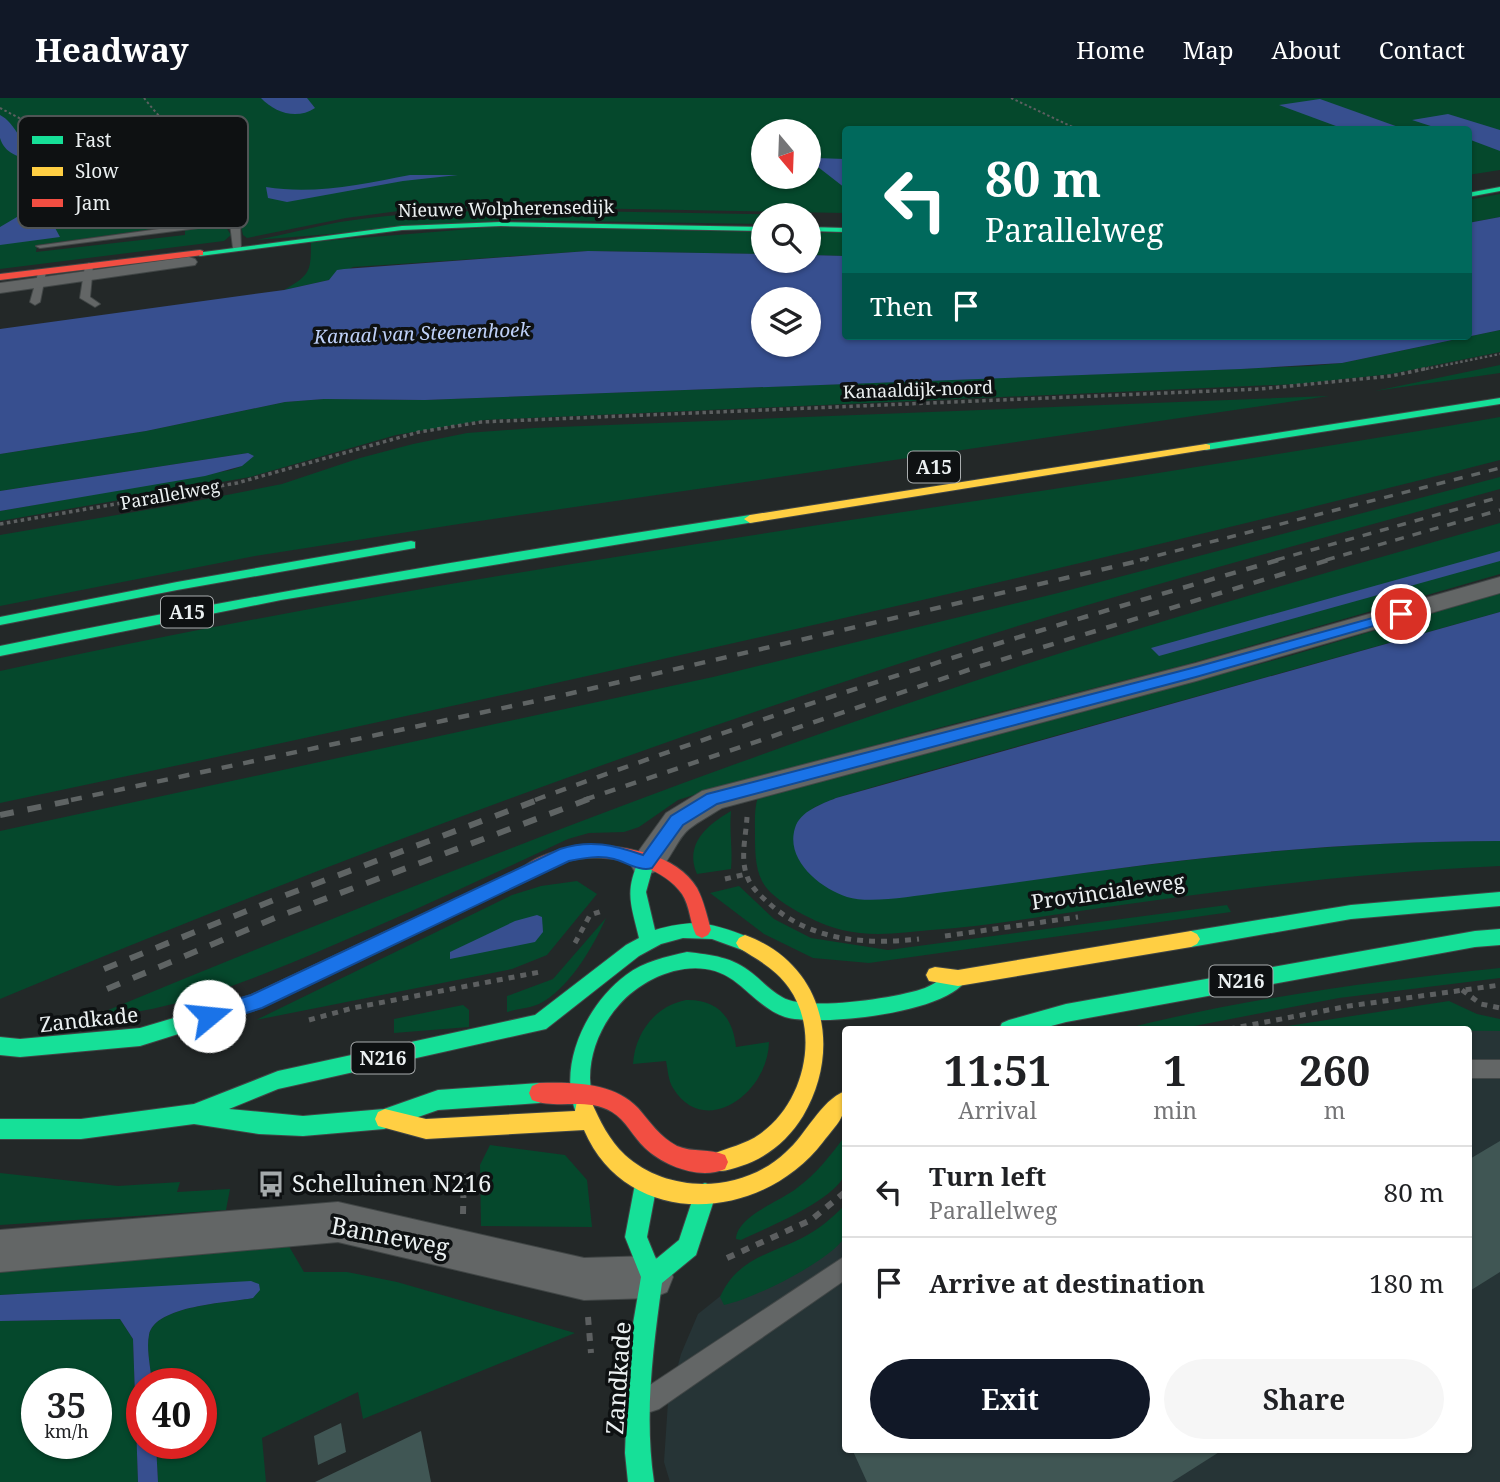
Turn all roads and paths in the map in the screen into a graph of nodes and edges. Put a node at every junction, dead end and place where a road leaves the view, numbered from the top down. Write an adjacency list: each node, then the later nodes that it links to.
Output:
1 (144, 98): 4 (path)
2 (1011, 98): 6 (path)
3 (0, 108): 5 (path)
4 (157, 116)
5 (18, 117)
6 (1070, 126)
7 (1500, 189): 8 (main road)
8 (1472, 194)
9 (78, 228): 15 (path)
10 (179, 228): 15 (lane)
11 (236, 228): 17 (lane)
12 (751, 229): 17 (main road, Nieuwe Wolpherensedijk)
13 (821, 229): 14 (main road)
14 (842, 230)
15 (80, 241): 16 (lane)
16 (40, 246)
17 (237, 247): 19 (main road, Nieuwe Wolpherensedijk)
18 (190, 262): 19 (street, Nieuwe Wolpherensedijk)
19 (88, 271): 21 (street, Nieuwe Wolpherensedijk); 24 (lane)
20 (0, 277): 21 (main road, Nieuwe Wolpherensedijk)
21 (41, 277): 22 (street, Nieuwe Wolpherensedijk); 23 (lane)
22 (0, 288)
23 (35, 302)
24 (95, 304)
25 (1500, 354): 27 (path, Kanaaldijk-noord)
26 (1500, 401): 32 (main road, A15)
27 (338, 454): 28 (path, Parallelweg)
28 (0, 524)
29 (432, 542): 31 (main road, A15)
30 (1500, 585): 33 (street)
31 (0, 621)
32 (0, 650)
33 (747, 789): 34 (street); 41 (path)
34 (646, 863): 38 (main road, Zandkade); 42 (main road); 55 (main road, Zandkade)
35 (1500, 899): 47 (main road, N216)
36 (604, 910): 43 (path)
37 (1091, 915): 39 (path, Provincialeweg)
38 (702, 930): 42 (main road, N216); 52 (main road, N216)
39 (943, 936)
40 (1500, 937): 53 (main road, N216)
41 (930, 938)
42 (649, 941): 44 (main road); 60 (main road, N216)
43 (566, 954)
44 (652, 968): 52 (main road, N216); 58 (main road, N216)
45 (547, 969): 50 (path)
46 (922, 973): 47 (main road, N216)
47 (958, 978): 52 (main road, N216)
48 (1500, 985): 49 (path)
49 (1461, 990): 51 (path); 54 (path)
50 (491, 991)
51 (1500, 1008)
52 (811, 1011): 64 (main road, N216)
53 (1020, 1026)
54 (1245, 1026)
55 (0, 1046)
56 (1472, 1069): 57 (lane)
57 (1500, 1069)
58 (580, 1094): 61 (main road, N216); 62 (main road, N216); 64 (main road, N216)
59 (841, 1104): 66 (main road, N216)
60 (194, 1114): 61 (main road, N216); 63 (main road, N216)
61 (383, 1119): 62 (main road, N216)
62 (587, 1121): 65 (main road, N216)
63 (0, 1129)
64 (718, 1163): 66 (main road)
65 (646, 1184): 66 (main road, N216); 71 (main road, Zandkade)
66 (705, 1194): 71 (main road)
67 (842, 1194): 69 (path)
68 (0, 1251): 71 (street, Banneweg)
69 (716, 1261)
70 (842, 1270): 72 (lane)
71 (652, 1277): 72 (main road, Zandkade)
72 (639, 1408): 73 (main road, Zandkade)
73 (642, 1482)

